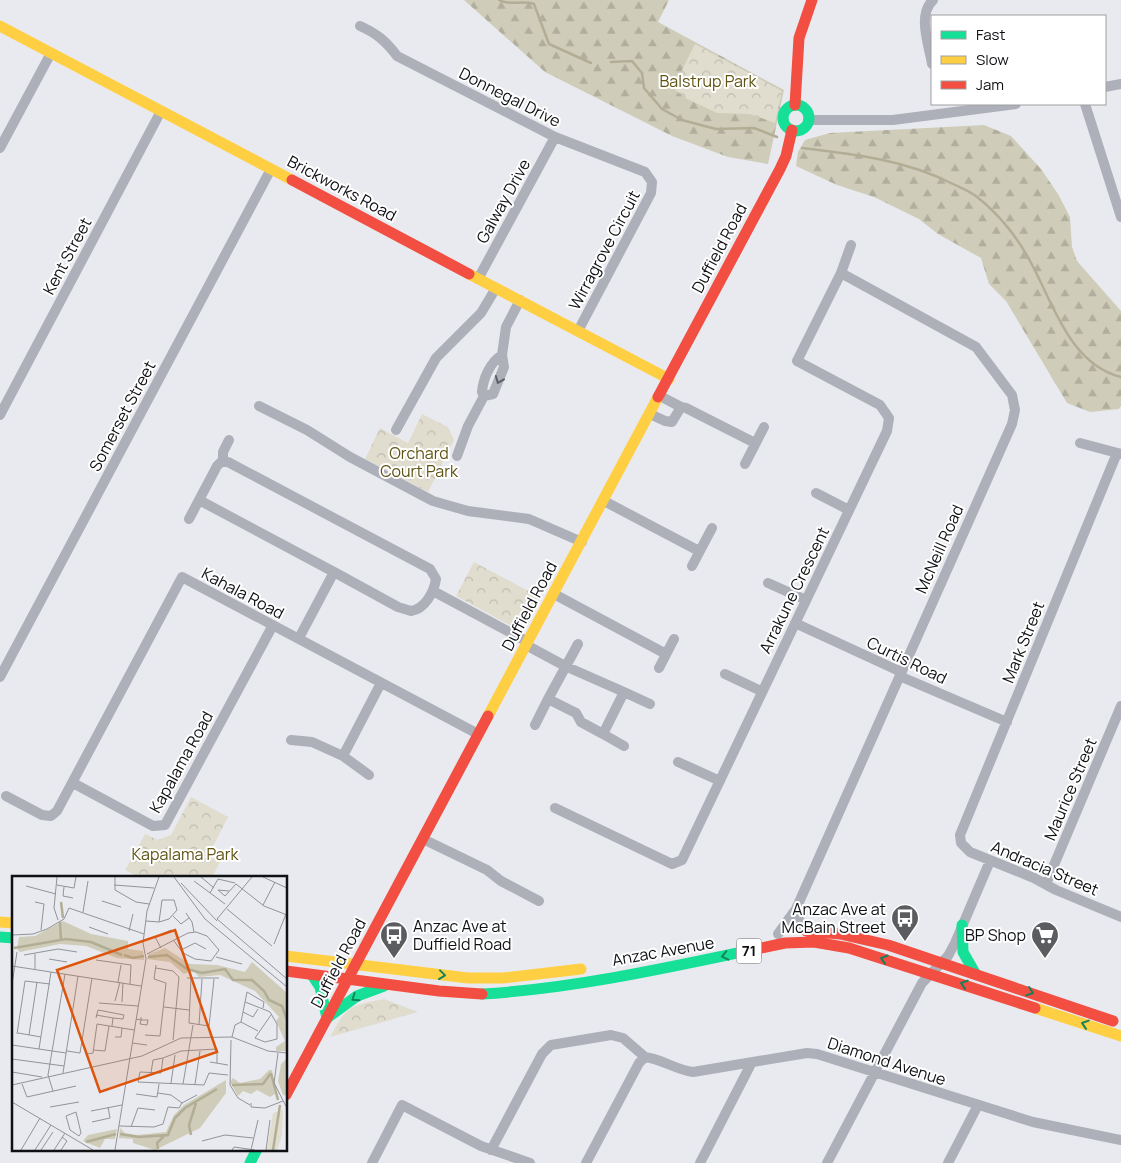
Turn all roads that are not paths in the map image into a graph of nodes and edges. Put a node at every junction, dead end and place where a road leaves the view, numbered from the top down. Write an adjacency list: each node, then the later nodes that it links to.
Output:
1 (812, 0): 9 (main road)
2 (933, 0): 6 (street)
3 (0, 26): 5 (main road, Brickworks Road)
4 (360, 26): 17 (street, Donnegal Drive)
5 (51, 53): 13 (main road, Brickworks Road); 18 (street)
6 (931, 58)
7 (1121, 84): 8 (street)
8 (1106, 87)
9 (795, 105): 15 (main road); 16 (main road)
10 (939, 105): 14 (street)
11 (1009, 105): 14 (street)
12 (1085, 105): 21 (street)
13 (161, 111): 19 (main road, Brickworks Road); 34 (street, Kent Street)
14 (941, 115): 15 (street)
15 (808, 120): 16 (main road)
16 (792, 130): 29 (main road, Duffield Road)
17 (555, 137): 20 (street, Donnegal Drive); 25 (street, Galway Drive)
18 (0, 148)
19 (271, 169): 25 (main road, Brickworks Road); 69 (street, Somerset Street)
20 (652, 182): 28 (street, Wirragrove Circuit)
21 (1117, 192): 22 (street)
22 (1121, 217)
23 (851, 245): 24 (street, Arrakune Crescent)
24 (841, 273): 47 (street, Arrakune Crescent); 68 (street, McNeill Road)
25 (478, 278): 26 (main road, Brickworks Road)
26 (496, 288): 27 (main road, Brickworks Road); 36 (street)
27 (522, 302): 28 (main road, Brickworks Road); 41 (street)
28 (578, 331): 29 (main road, Brickworks Road)
29 (669, 379): 30 (main road, Duffield Road)
30 (660, 396): 32 (street); 33 (main road, Duffield Road)
31 (259, 406): 50 (street)
32 (681, 408): 33 (street); 39 (street)
33 (650, 414): 46 (main road, Duffield Road)
34 (0, 415)
35 (764, 427): 39 (street)
36 (396, 430)
37 (229, 440): 42 (street)
38 (1080, 443): 40 (street)
39 (755, 444): 43 (street)
40 (1119, 453): 76 (street, Mark Street)
41 (457, 456)
42 (223, 462): 45 (street); 55 (street)
43 (745, 464)
44 (816, 493): 47 (street)
45 (199, 500): 48 (street); 53 (street)
46 (604, 500): 50 (main road, Duffield Road); 51 (street)
47 (849, 510): 57 (street, Arrakune Crescent)
48 (189, 519)
49 (712, 528): 51 (street)
50 (582, 542): 56 (main road, Duffield Road)
51 (699, 552): 52 (street)
52 (692, 566)
53 (334, 572): 55 (street); 60 (street)
54 (768, 583): 57 (street)
55 (433, 590): 62 (street)
56 (554, 594): 62 (main road, Duffield Road); 64 (street)
57 (806, 600): 58 (street, Arrakune Crescent)
58 (795, 623): 68 (street, Curtis Road); 71 (street, Arrakune Crescent)
59 (273, 625): 60 (street, Kahala Road); 86 (street, Kapalama Road); 86 (street, Kahala Road)
60 (299, 638): 70 (street, Kahala Road)
61 (674, 639): 64 (street)
62 (527, 643): 65 (street); 78 (main road, Duffield Road)
63 (578, 644): 65 (street)
64 (666, 654): 66 (street)
65 (565, 666): 72 (street); 73 (street)
66 (659, 668)
67 (725, 674): 71 (street)
68 (900, 674): 76 (street, Curtis Road); 94 (street, McNeill Road)
69 (0, 677)
70 (381, 683): 78 (street, Kahala Road); 82 (street)
71 (761, 691): 85 (street, Arrakune Crescent)
72 (624, 692): 74 (street); 79 (street)
73 (548, 699): 77 (street); 79 (street)
74 (650, 704)
75 (1121, 706): 92 (street, Maurice Street)
76 (1006, 722): 90 (street, Mark Street)
77 (535, 725)
78 (478, 734): 89 (main road, Duffield Road)
79 (603, 734): 81 (street)
80 (291, 740): 82 (street)
81 (624, 746)
82 (345, 753): 84 (street)
83 (678, 762): 85 (street)
84 (369, 775)
85 (720, 781): 88 (street, Arrakune Crescent)
86 (73, 783): 87 (street, Kahala Road)
87 (6, 796)
88 (555, 808)
89 (423, 839): 93 (street); 101 (main road, Duffield Road)
90 (961, 843): 91 (street, Andracia Street)
91 (990, 861): 92 (street, Andracia Street); 96 (street)
92 (1046, 884): 95 (street, Andracia Street)
93 (539, 901)
94 (796, 909): 97 (street); 98 (street, McNeill Road)
95 (1121, 917)
96 (962, 925): 100 (street); 105 (main road)
97 (807, 931): 98 (main road, Anzac Avenue / 71); 100 (main road, Anzac Avenue / 71)
98 (778, 934): 102 (main road, Anzac Avenue / 71)
99 (288, 956): 101 (main road, Anzac Avenue)
100 (943, 962): 105 (main road, Anzac Avenue / 71); 107 (street)
101 (356, 964): 103 (main road, Anzac Avenue, one-way to 103); 108 (main road, Duffield Road)
102 (622, 964)
103 (594, 968)
104 (288, 971): 106 (main road, Anzac Avenue / 71)
105 (975, 973): 111 (main road, Anzac Avenue / 71, one-way to 111)
106 (312, 974): 108 (main road, Anzac Avenue / 71); 110 (main road)
107 (930, 974): 109 (main road, Anzac Avenue / 71, one-way to 109); 112 (main road, Anzac Avenue / 71, one-way to 107); 115 (street)
108 (348, 979): 109 (main road, Anzac Avenue / 71); 110 (main road, Duffield Road)
109 (387, 985): 110 (main road, one-way to 110)
110 (327, 1018): 116 (main road, Duffield Road)
111 (1121, 1024)
112 (1121, 1036)
113 (645, 1057): 114 (street, Diamond Avenue); 120 (street); 124 (street)
114 (752, 1062): 115 (street, Diamond Avenue); 125 (street)
115 (875, 1072): 117 (street, Diamond Avenue); 126 (street)
116 (288, 1091)
117 (978, 1106): 118 (street, Diamond Avenue); 127 (street)
118 (1121, 1140)
119 (256, 1150): 121 (main road)
120 (491, 1150): 122 (street); 123 (street)
121 (250, 1163)
122 (372, 1163)
123 (530, 1163)
124 (586, 1163)
125 (700, 1163)
126 (826, 1163)
127 (948, 1163)

